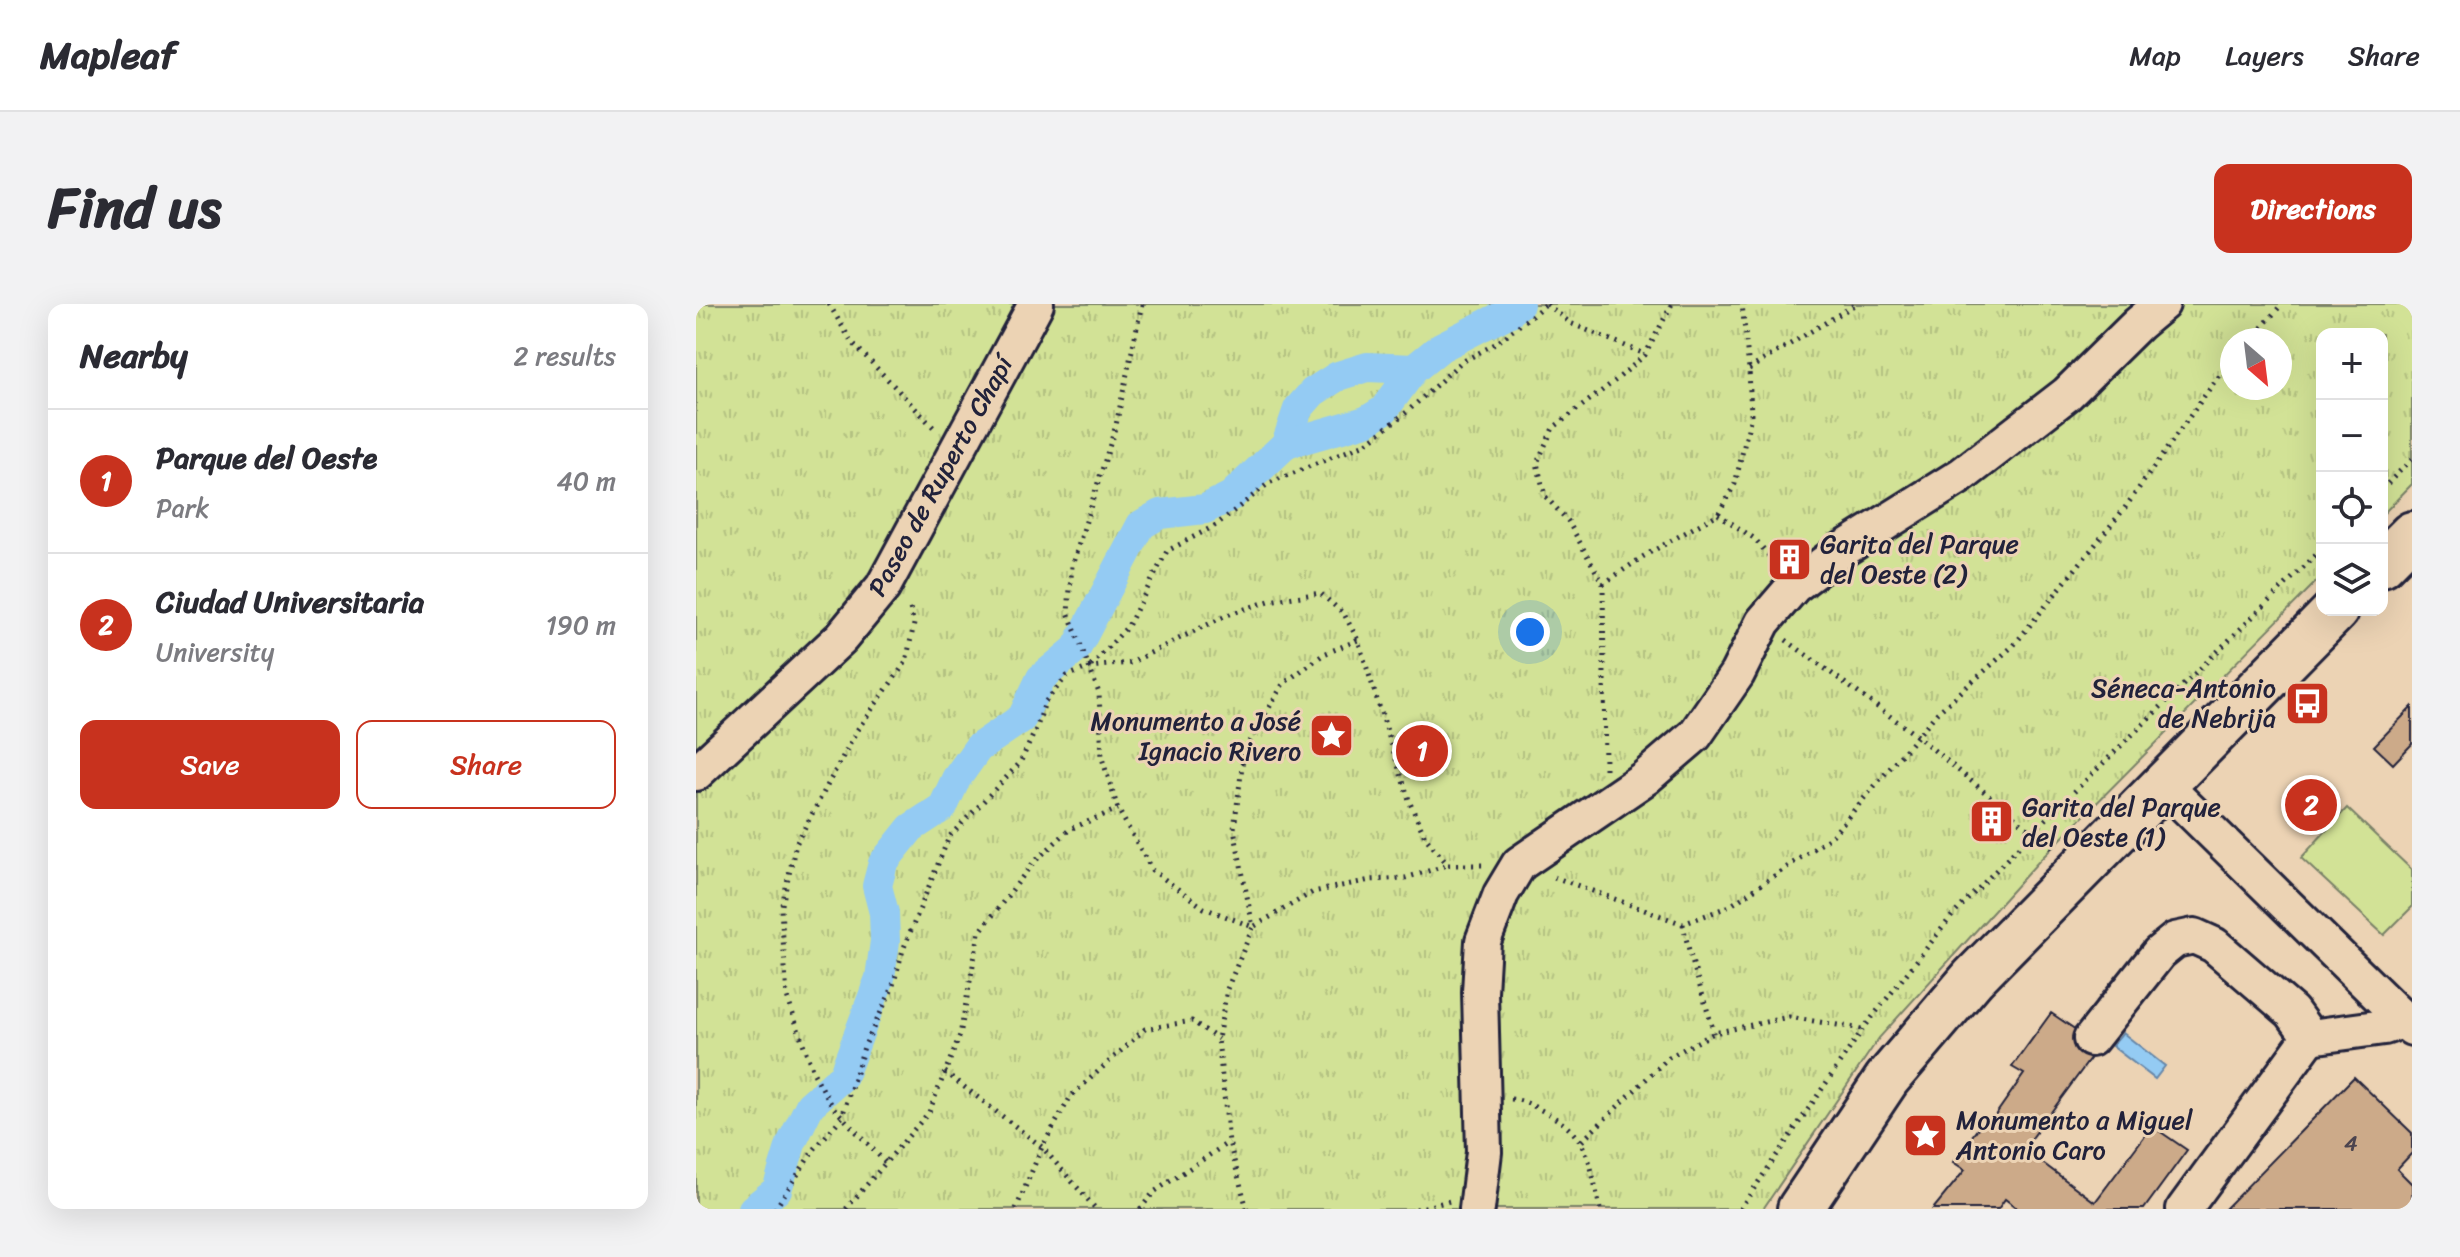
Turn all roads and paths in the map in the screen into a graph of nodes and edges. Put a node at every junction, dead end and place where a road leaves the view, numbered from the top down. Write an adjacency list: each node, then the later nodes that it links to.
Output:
1 (829, 304): 13 (path)
2 (1036, 304): 27 (street, Paseo de Ruperto Chapí)
3 (1142, 304): 26 (path)
4 (1547, 304): 11 (path); 26 (path)
5 (1672, 304): 11 (path)
6 (1742, 304): 12 (path)
7 (1856, 304): 12 (path)
8 (2162, 304): 21 (street)
9 (2282, 304): 10 (path)
10 (2261, 328)
11 (1645, 355): 20 (path)
12 (1749, 369): 16 (path)
13 (935, 429)
14 (2412, 459): 15 (path)
15 (2388, 483)
16 (1718, 514): 20 (path); 21 (path)
17 (2412, 534): 19 (main road)
18 (2316, 555): 31 (path)
19 (2388, 558)
20 (1603, 584): 29 (path)
21 (1794, 586): 24 (street)
22 (910, 608): 44 (path)
23 (2330, 616): 28 (main road)
24 (1763, 622): 29 (street); 31 (path)
25 (1358, 640): 35 (path)
26 (1090, 667): 30 (path); 44 (path)
27 (696, 773)
28 (2164, 785): 33 (main road); 36 (street)
29 (1605, 806): 43 (street)
30 (1118, 809): 35 (path); 42 (path)
31 (2033, 832): 33 (path); 37 (path)
32 (1448, 865): 35 (path)
33 (2079, 870): 58 (main road)
34 (1683, 924): 38 (path)
35 (1253, 927): 40 (path)
36 (2408, 1024): 39 (street)
37 (1863, 1029): 38 (path); 57 (path)
38 (1714, 1033): 45 (path)
39 (2310, 1037): 41 (street); 59 (street)
40 (1218, 1039): 46 (path); 47 (path)
41 (2091, 1039)
42 (945, 1072): 47 (path); 48 (path)
43 (1482, 1097): 45 (path); 55 (street)
44 (842, 1117): 48 (path); 49 (path)
45 (1582, 1141): 56 (path)
46 (1229, 1142): 53 (path); 54 (path)
47 (1042, 1147): 51 (path); 52 (path)
48 (885, 1162): 50 (path)
49 (775, 1209)
50 (846, 1209)
51 (1016, 1209)
52 (1096, 1209)
53 (1140, 1209)
54 (1247, 1209)
55 (1477, 1209)
56 (1600, 1209)
57 (1740, 1209)
58 (1800, 1209)
59 (2184, 1209)

